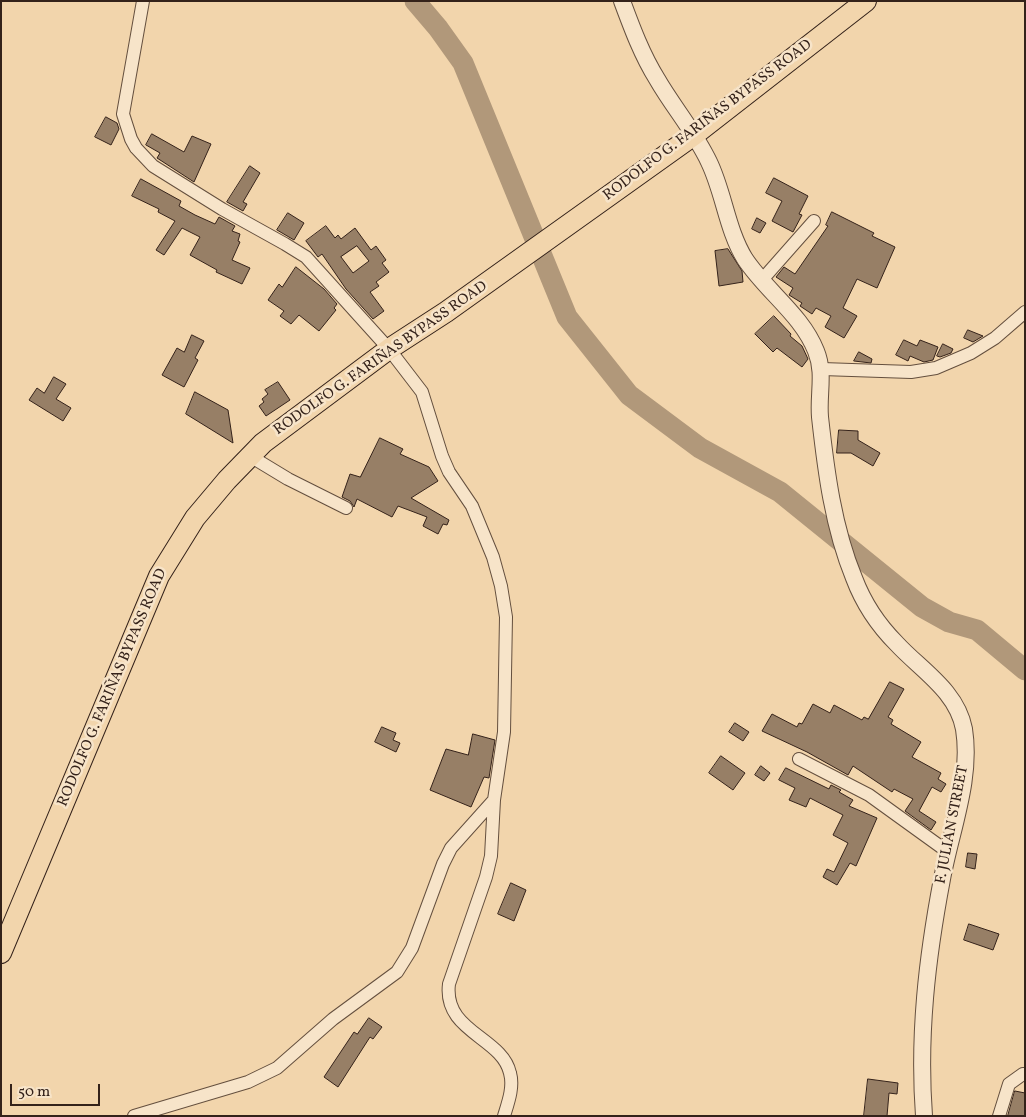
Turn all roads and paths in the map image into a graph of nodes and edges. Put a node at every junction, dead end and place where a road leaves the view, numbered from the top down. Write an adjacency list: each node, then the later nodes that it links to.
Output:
1 (143, 1): 8 (street)
2 (622, 1): 4 (street, F. JULIAN STREET)
3 (866, 1): 4 (main road, RODOLFO G. FARIÑAS BYPASS ROAD)
4 (694, 136): 6 (street, F. JULIAN STREET); 8 (main road, RODOLFO G. FARIÑAS BYPASS ROAD)
5 (814, 221): 6 (street)
6 (762, 280): 9 (street, F. JULIAN STREET)
7 (1025, 312): 9 (street)
8 (389, 349): 10 (main road, RODOLFO G. FARIÑAS BYPASS ROAD); 13 (street)
9 (822, 369): 14 (street, F. JULIAN STREET)
10 (250, 456): 11 (street); 15 (main road, RODOLFO G. FARIÑAS BYPASS ROAD)
11 (346, 508)
12 (799, 759): 14 (street)
13 (494, 800): 17 (street); 18 (street)
14 (948, 852): 19 (street, F. JULIAN STREET)
15 (1, 953)
16 (1023, 1074): 20 (street)
17 (134, 1116)
18 (504, 1116)
19 (924, 1116)
20 (999, 1116)

